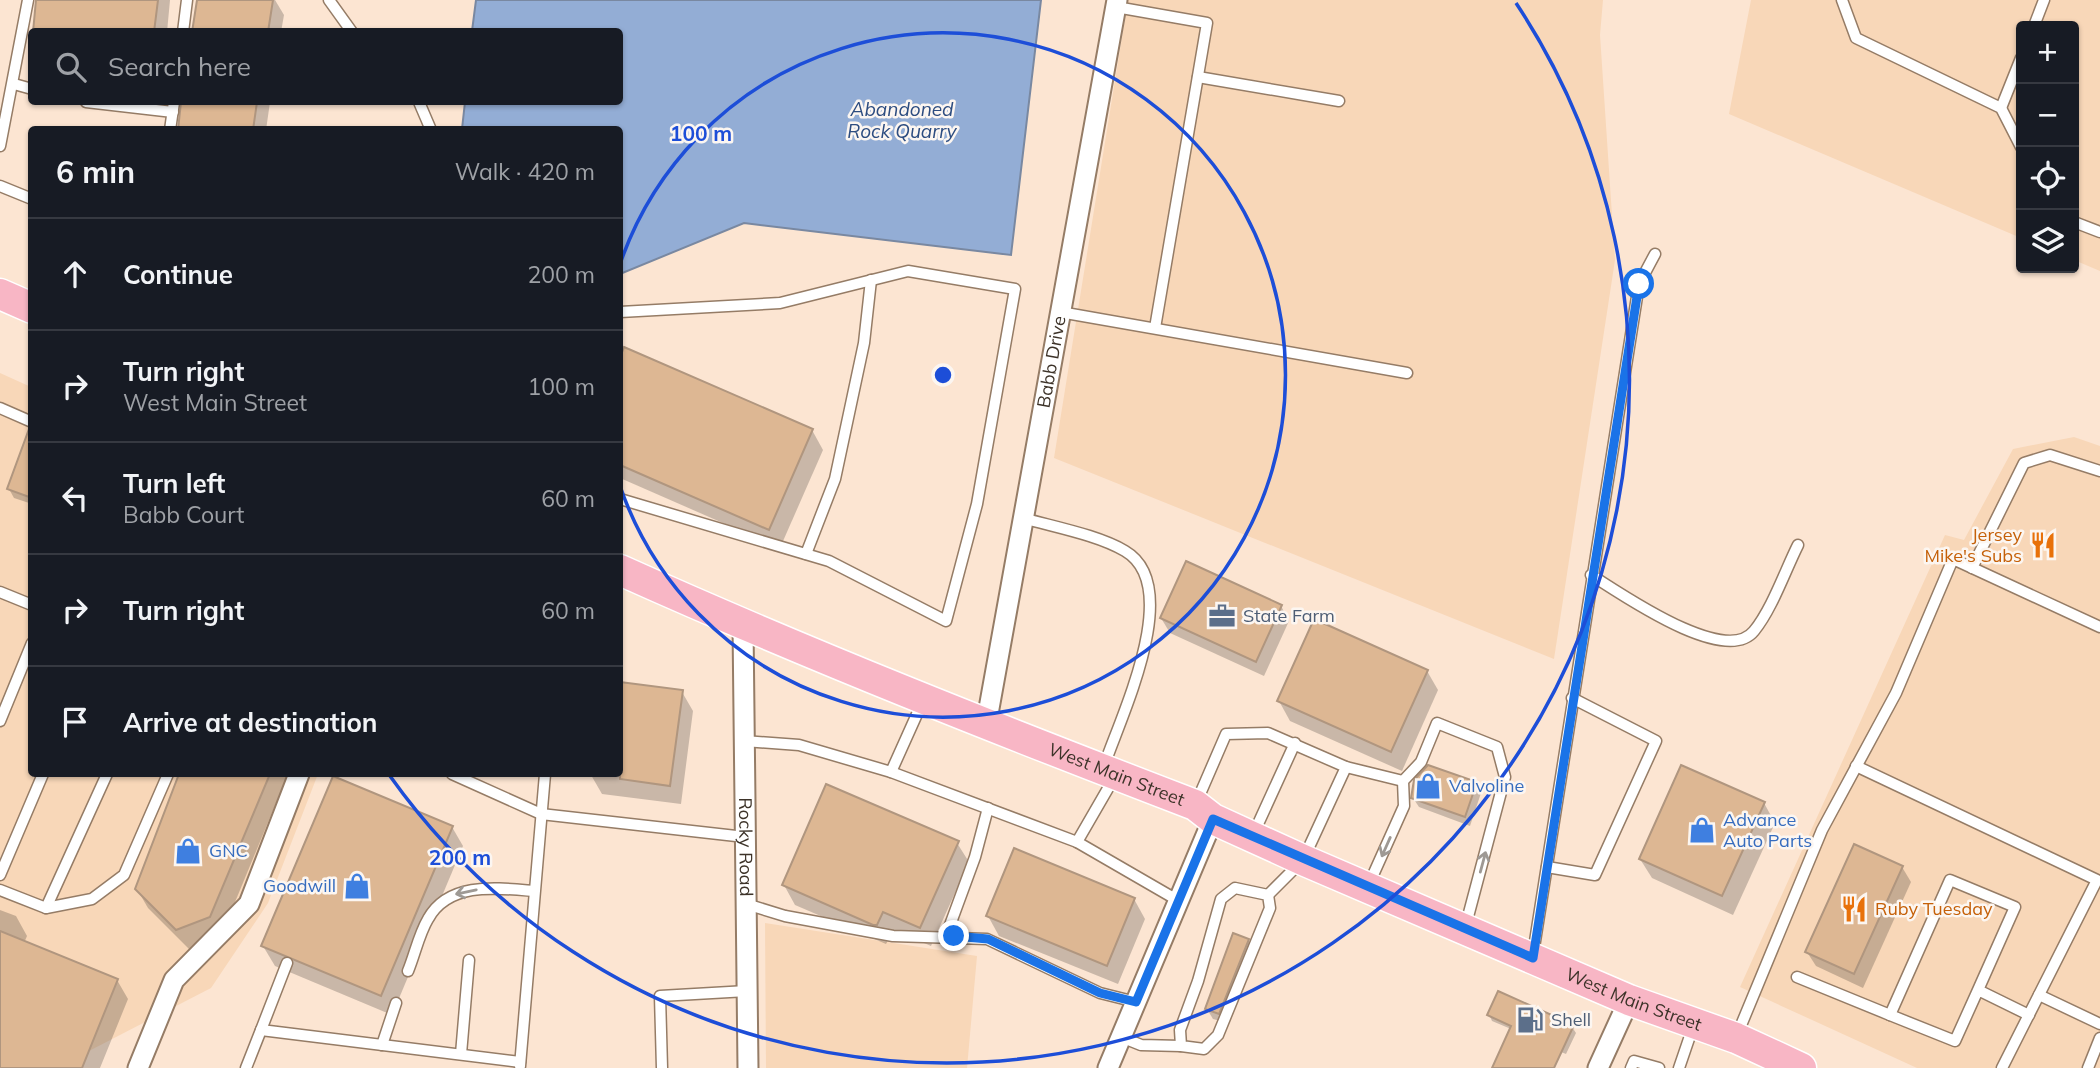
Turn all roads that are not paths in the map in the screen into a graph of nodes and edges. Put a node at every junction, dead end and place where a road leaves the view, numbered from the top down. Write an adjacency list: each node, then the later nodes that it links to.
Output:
1 (29, 0): 12 (lane)
2 (187, 0): 8 (lane)
3 (329, 0): 9 (lane)
4 (1842, 0): 18 (lane)
5 (2044, 0): 7 (lane)
6 (1116, 4): 11 (lane); 32 (street, Babb Drive)
7 (2036, 21)
8 (184, 28)
9 (349, 28)
10 (2016, 70): 18 (lane)
11 (1198, 77): 14 (lane); 33 (lane)
12 (14, 84): 13 (lane); 22 (lane)
13 (28, 88)
14 (1339, 101)
15 (138, 105): 17 (lane)
16 (420, 105): 20 (lane)
17 (173, 107): 19 (lane)
18 (2001, 108): 21 (lane)
19 (171, 126)
20 (429, 126)
21 (2016, 137)
22 (0, 146)
23 (0, 186): 24 (lane)
24 (28, 198)
25 (2079, 224): 26 (lane)
26 (2100, 232)
27 (1655, 254): 44 (lane)
28 (871, 280): 31 (lane); 41 (lane); 41 (lane)
29 (0, 293): 30 (main road)
30 (28, 306)
31 (623, 312)
32 (1060, 312): 33 (lane); 39 (street, Babb Drive)
33 (1155, 328): 34 (lane)
34 (1408, 373)
35 (0, 408): 36 (lane)
36 (28, 420)
37 (2100, 471): 42 (lane)
38 (623, 500): 41 (lane)
39 (1023, 517): 53 (street, Babb Drive); 59 (lane)
40 (1798, 545): 44 (lane)
41 (806, 554)
42 (1972, 568): 48 (lane); 56 (lane)
43 (623, 571): 47 (main road, West Main Street)
44 (1591, 575): 50 (lane)
45 (0, 592): 46 (lane)
46 (28, 603)
47 (743, 625): 51 (main road, West Main Street); 54 (street, Rocky Road)
48 (2100, 627)
49 (28, 653): 52 (lane)
50 (1572, 698): 74 (lane); 74 (lane)
51 (924, 699): 53 (main road, West Main Street); 58 (lane)
52 (0, 721)
53 (986, 724): 59 (main road, West Main Street)
54 (744, 741): 58 (lane); 71 (street, Rocky Road)
55 (1295, 743): 57 (lane); 68 (lane); 70 (lane)
56 (1856, 766): 76 (lane); 103 (lane)
57 (1346, 767): 66 (lane); 73 (lane)
58 (891, 772): 67 (lane)
59 (1110, 772): 68 (main road, West Main Street); 72 (lane)
60 (42, 777): 75 (lane)
61 (106, 777): 83 (lane)
62 (167, 777): 83 (lane)
63 (298, 777): 109 (street)
64 (459, 777): 69 (lane)
65 (545, 777): 69 (lane)
66 (1404, 781): 77 (lane, one-way to 77); 84 (lane, one-way to 66)
67 (988, 808): 72 (lane); 85 (lane)
68 (1204, 812): 70 (main road, West Main Street); 81 (street)
69 (541, 814): 71 (lane); 79 (lane)
70 (1253, 835): 73 (main road, West Main Street)
71 (745, 838): 82 (street, Rocky Road)
72 (1077, 842): 81 (lane)
73 (1303, 860): 77 (main road, West Main Street); 80 (lane)
74 (1547, 867): 86 (lane)
75 (0, 876)
76 (2099, 878): 93 (lane)
77 (1367, 888): 84 (main road, West Main Street)
78 (0, 890): 83 (lane)
79 (534, 891): 89 (lane, one-way to 89); 108 (lane)
80 (1268, 895): 106 (lane); 106 (lane)
81 (1179, 901): 95 (street)
82 (746, 904): 85 (lane); 92 (street, Rocky Road)
83 (46, 908)
84 (1465, 928): 86 (main road, West Main Street)
85 (946, 936): 95 (lane)
86 (1533, 958): 94 (main road, West Main Street)
87 (469, 960): 107 (lane)
88 (287, 963): 101 (lane)
89 (408, 971)
90 (1797, 977): 98 (lane)
91 (1978, 990): 97 (lane); 98 (lane); 98 (lane)
92 (747, 991): 111 (lane); 112 (street, Rocky Road)
93 (2039, 995): 97 (lane); 100 (lane)
94 (1629, 1000): 99 (main road, West Main Street); 114 (street)
95 (1136, 1002): 102 (street)
96 (396, 1003): 105 (lane)
97 (2029, 1014): 119 (lane)
98 (1890, 1015)
99 (1694, 1023): 103 (main road, West Main Street); 117 (lane)
100 (2100, 1024)
101 (261, 1030): 105 (lane); 110 (lane)
102 (1121, 1037): 106 (lane); 113 (street)
103 (1736, 1038): 118 (main road, West Main Street)
104 (2100, 1038): 120 (lane)
105 (382, 1045): 107 (lane)
106 (1181, 1046)
107 (461, 1054): 108 (lane)
108 (520, 1065)
109 (138, 1068)
110 (246, 1068)
111 (662, 1068)
112 (748, 1068)
113 (1108, 1068)
114 (1598, 1068)
115 (1631, 1068): 116 (lane)
116 (1659, 1068)
117 (1679, 1068)
118 (1801, 1068)
119 (2002, 1068)
120 (2088, 1068)

